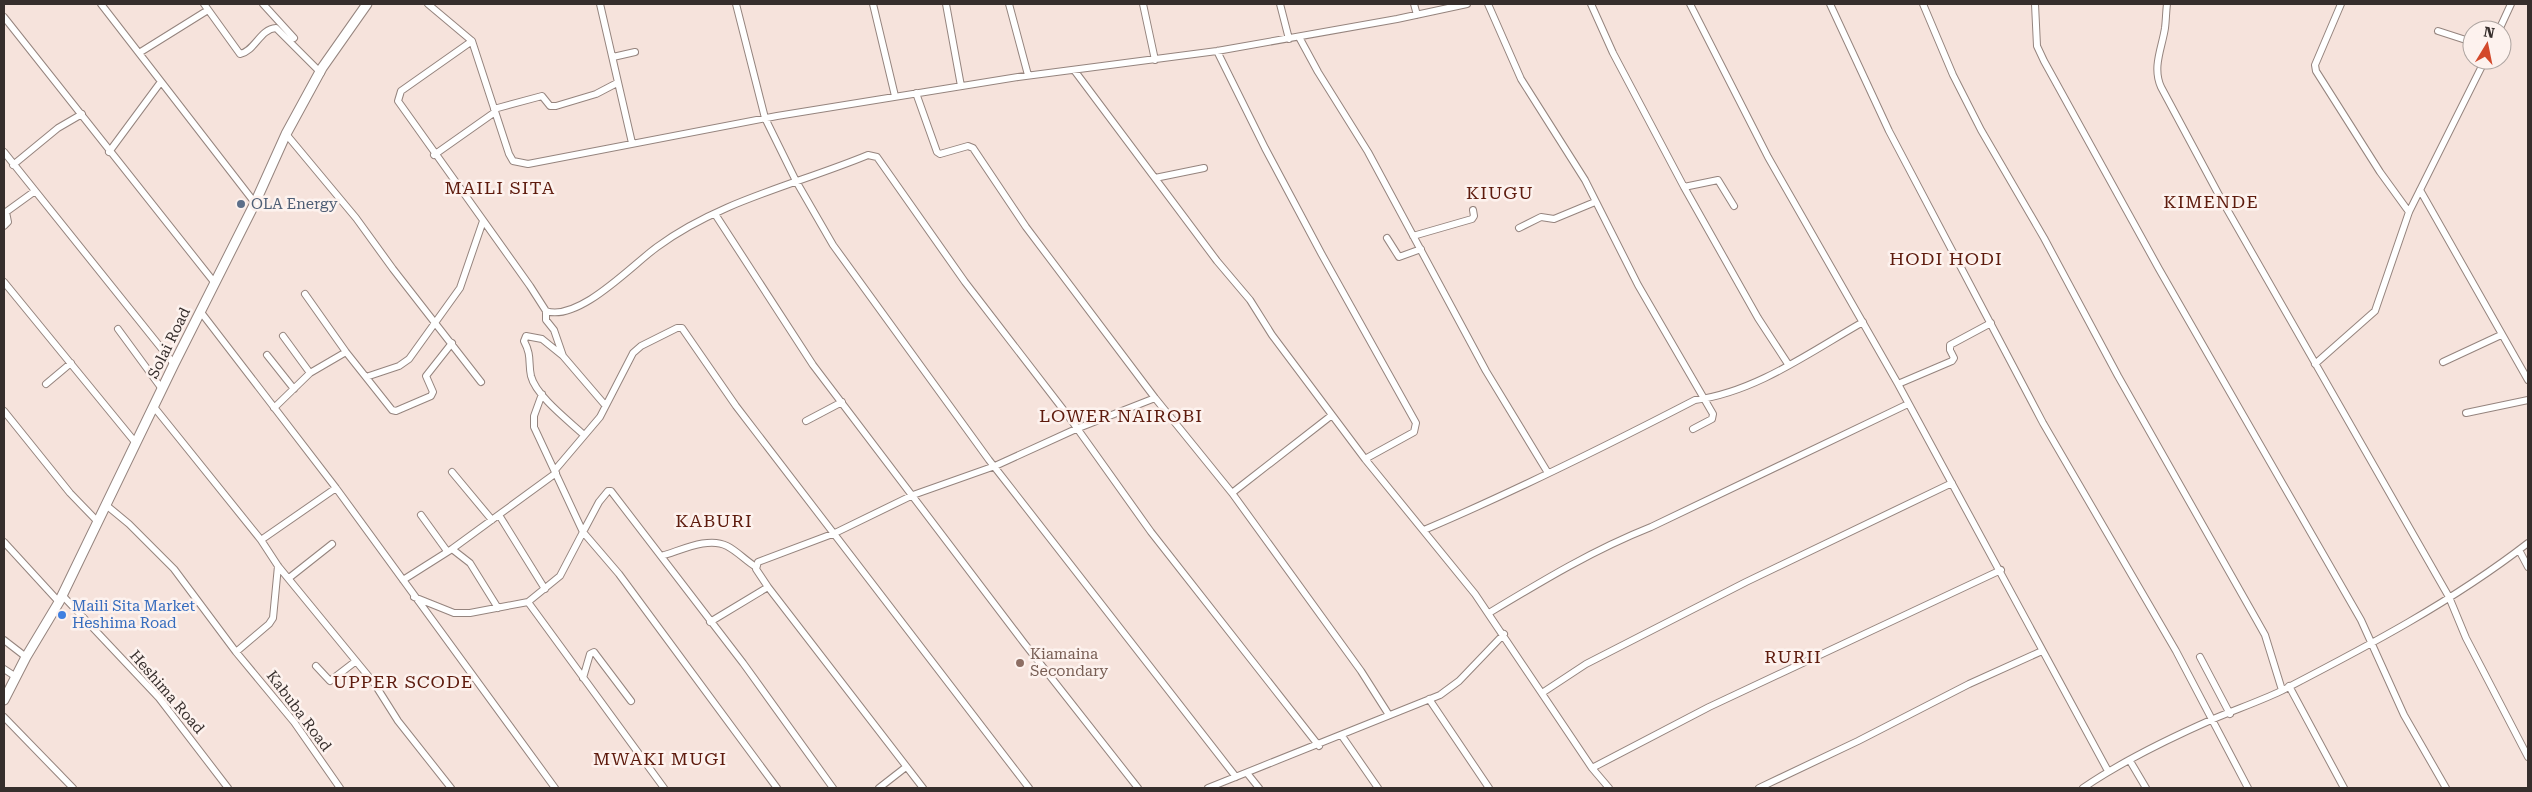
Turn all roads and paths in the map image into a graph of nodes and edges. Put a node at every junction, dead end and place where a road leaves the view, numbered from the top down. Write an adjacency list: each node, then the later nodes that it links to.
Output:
1 (100, 4): 34 (street)
2 (263, 4): 37 (street)
3 (367, 4): 37 (highway, Solai Road)
4 (428, 4): 31 (street)
5 (600, 4): 35 (street)
6 (736, 4): 48 (street)
7 (873, 4): 45 (street)
8 (946, 4): 43 (street)
9 (1009, 4): 40 (street)
10 (1143, 4): 36 (street)
11 (1280, 4): 29 (street)
12 (1414, 4): 24 (street)
13 (1467, 4): 24 (street)
14 (1488, 4): 61 (street)
15 (1590, 4): 58 (street)
16 (1690, 4): 78 (street)
17 (1830, 4): 80 (street)
18 (1923, 4): 170 (street)
19 (2035, 4): 159 (street)
20 (2167, 4): 92 (street)
21 (2341, 4): 65 (street)
22 (2512, 4): 26 (street)
23 (206, 7): 34 (street); 37 (street)
24 (1417, 15): 28 (street)
25 (4, 17): 47 (street)
26 (2504, 20)
27 (2438, 31): 30 (street)
28 (1299, 37): 29 (street); 70 (street)
29 (1289, 39): 32 (street)
30 (2462, 39)
31 (472, 41): 46 (street); 53 (street)
32 (1217, 51): 36 (street); 118 (street)
33 (635, 52): 35 (street)
34 (139, 53): 41 (street)
35 (613, 57): 42 (street)
36 (1155, 60): 38 (street)
37 (321, 70): 49 (highway, Solai Road)
38 (1074, 70): 40 (street); 56 (street)
39 (2480, 70): 60 (street)
40 (1028, 75): 43 (street)
41 (160, 82): 52 (street); 62 (street)
42 (617, 83): 46 (street); 50 (street)
43 (961, 86): 44 (street)
44 (916, 93): 45 (street); 102 (street)
45 (895, 96): 48 (street)
46 (494, 110): 50 (street); 53 (street)
47 (82, 114): 52 (street); 54 (street)
48 (765, 118): 50 (street); 57 (street)
49 (286, 134): 62 (highway, Solai Road); 79 (street)
50 (632, 143)
51 (4, 152): 54 (street)
52 (109, 152): 74 (street)
53 (434, 155): 67 (street)
54 (13, 165): 59 (street)
55 (1204, 168): 56 (street)
56 (1155, 178): 112 (street)
57 (796, 181): 66 (street); 115 (street); 119 (street)
58 (1684, 187): 63 (street); 91 (street)
59 (35, 190): 68 (street); 90 (street)
60 (2420, 190): 65 (street); 82 (street)
61 (1595, 202): 69 (street); 103 (street)
62 (254, 203): 74 (highway, Solai Road)
63 (1734, 206)
64 (1473, 210): 70 (street)
65 (2409, 212): 92 (street)
66 (715, 214): 77 (street); 105 (street)
67 (484, 221): 77 (street); 79 (street)
68 (4, 226)
69 (1519, 228)
70 (1413, 236): 72 (street)
71 (1387, 238): 72 (street)
72 (1421, 249): 122 (street)
73 (4, 282): 89 (street)
74 (214, 282): 76 (highway, Solai Road)
75 (305, 294): 86 (street)
76 (200, 311): 90 (highway, Solai Road); 109 (street)
77 (546, 311): 85 (street)
78 (1863, 322): 91 (street); 98 (street)
79 (436, 323): 84 (street); 94 (street)
80 (1991, 323): 98 (street); 178 (street)
81 (118, 329): 99 (street)
82 (2501, 335): 88 (street); 95 (street)
83 (283, 336): 93 (street)
84 (452, 343): 94 (street); 96 (street)
85 (556, 345): 101 (street); 107 (street)
86 (346, 352): 93 (street); 94 (street)
87 (267, 355): 100 (street)
88 (2443, 362)
89 (71, 363): 97 (street); 117 (street)
90 (174, 364): 99 (highway, Solai Road)
91 (1788, 364): 103 (street)
92 (2315, 364): 151 (street)
93 (310, 373): 100 (street)
94 (366, 377)
95 (2528, 380)
96 (481, 382)
97 (46, 384)
98 (1898, 384): 106 (street)
99 (162, 389): 108 (highway, Solai Road)
100 (294, 389): 109 (street)
101 (542, 394): 116 (street); 120 (street)
102 (1155, 398): 115 (street); 125 (street)
103 (1703, 399): 114 (street); 122 (street)
104 (2528, 400): 111 (street)
105 (842, 402): 113 (street); 126 (street)
106 (1908, 404): 123 (street); 155 (street)
107 (605, 405): 116 (street); 134 (street)
108 (154, 407): 117 (highway, Solai Road); 135 (street)
109 (274, 408): 124 (street)
110 (4, 412): 131 (street)
111 (2466, 412)
112 (1332, 415): 118 (street); 125 (street)
113 (806, 422)
114 (1693, 429)
115 (1076, 430): 119 (street); 180 (street)
116 (584, 436): 120 (street)
117 (135, 442): 127 (highway, Solai Road)
118 (1365, 460): 132 (street)
119 (995, 466): 126 (street); 187 (street)
120 (556, 471): 129 (street); 133 (street)
121 (452, 472): 130 (street)
122 (1548, 473): 132 (street)
123 (1952, 483): 145 (street); 171 (street)
124 (336, 488): 135 (street); 147 (street)
125 (1232, 493): 175 (street)
126 (913, 495): 134 (street); 199 (street)
127 (106, 506): 131 (highway, Solai Road); 161 (street, Kabuba Road)
128 (421, 515): 139 (street)
129 (500, 515): 130 (street); 149 (street)
130 (492, 520): 139 (street)
131 (98, 522): 152 (highway, Solai Road)
132 (1424, 530): 155 (street)
133 (583, 532): 141 (street); 149 (street); 194 (street)
134 (836, 533): 143 (street); 198 (street)
135 (261, 540): 142 (street)
136 (4, 542): 152 (street, Heshima Road)
137 (2528, 543): 140 (street)
138 (332, 544): 146 (street)
139 (450, 550): 147 (street); 154 (street)
140 (2519, 550): 144 (street); 151 (street)
141 (661, 556): 143 (street); 156 (street)
142 (278, 566): 146 (street); 161 (street)
143 (756, 567): 148 (street)
144 (2528, 567)
145 (2000, 570): 160 (street); 184 (street)
146 (289, 578): 164 (street)
147 (403, 580): 150 (street)
148 (768, 587): 156 (street); 183 (street)
149 (545, 589): 153 (street)
150 (413, 596): 154 (street); 192 (street)
151 (2449, 597): 159 (street); 181 (street)
152 (60, 598): 163 (highway, Solai Road); 189 (street, Heshima Road)
153 (528, 602): 154 (street); 168 (street)
154 (498, 608)
155 (1489, 613): 157 (street)
156 (710, 622): 195 (street)
157 (1504, 634): 171 (street); 172 (street)
158 (4, 640): 163 (street)
159 (2373, 644): 169 (street); 210 (street)
160 (2042, 651): 185 (street); 205 (street)
161 (236, 652): 190 (street, Kabuba Road)
162 (2200, 656): 176 (street)
163 (26, 657): 167 (highway, Solai Road)
164 (356, 661): 165 (street); 191 (street)
165 (316, 666)
166 (4, 669): 167 (street)
167 (16, 677): 173 (highway, Solai Road)
168 (583, 678): 174 (street); 193 (street)
169 (2289, 686): 170 (street); 209 (street)
170 (2282, 690): 176 (street)
171 (1542, 693): 184 (street)
172 (1429, 699): 175 (street); 203 (street)
173 (4, 700)
174 (631, 701)
175 (1389, 714): 179 (street)
176 (2230, 714): 178 (street)
177 (4, 718): 188 (street)
178 (2212, 720): 182 (street); 208 (street)
179 (1342, 736): 180 (street); 202 (street)
180 (1319, 746): 186 (street)
181 (2528, 757)
182 (2130, 761): 185 (street); 207 (street)
183 (906, 768): 196 (street); 197 (street)
184 (1592, 768): 204 (street)
185 (2108, 771): 206 (street)
186 (1247, 773): 187 (street); 201 (street)
187 (1236, 777): 200 (street)
188 (73, 788)
189 (228, 788)
190 (340, 788)
191 (451, 788)
192 (555, 788)
193 (664, 788)
194 (777, 788)
195 (833, 788)
196 (879, 788)
197 (924, 788)
198 (1029, 788)
199 (1138, 788)
200 (1208, 788)
201 (1258, 788)
202 (1378, 788)
203 (1489, 788)
204 (1609, 788)
205 (1760, 788)
206 (2083, 788)
207 (2146, 788)
208 (2248, 788)
209 (2344, 788)
210 (2446, 788)

